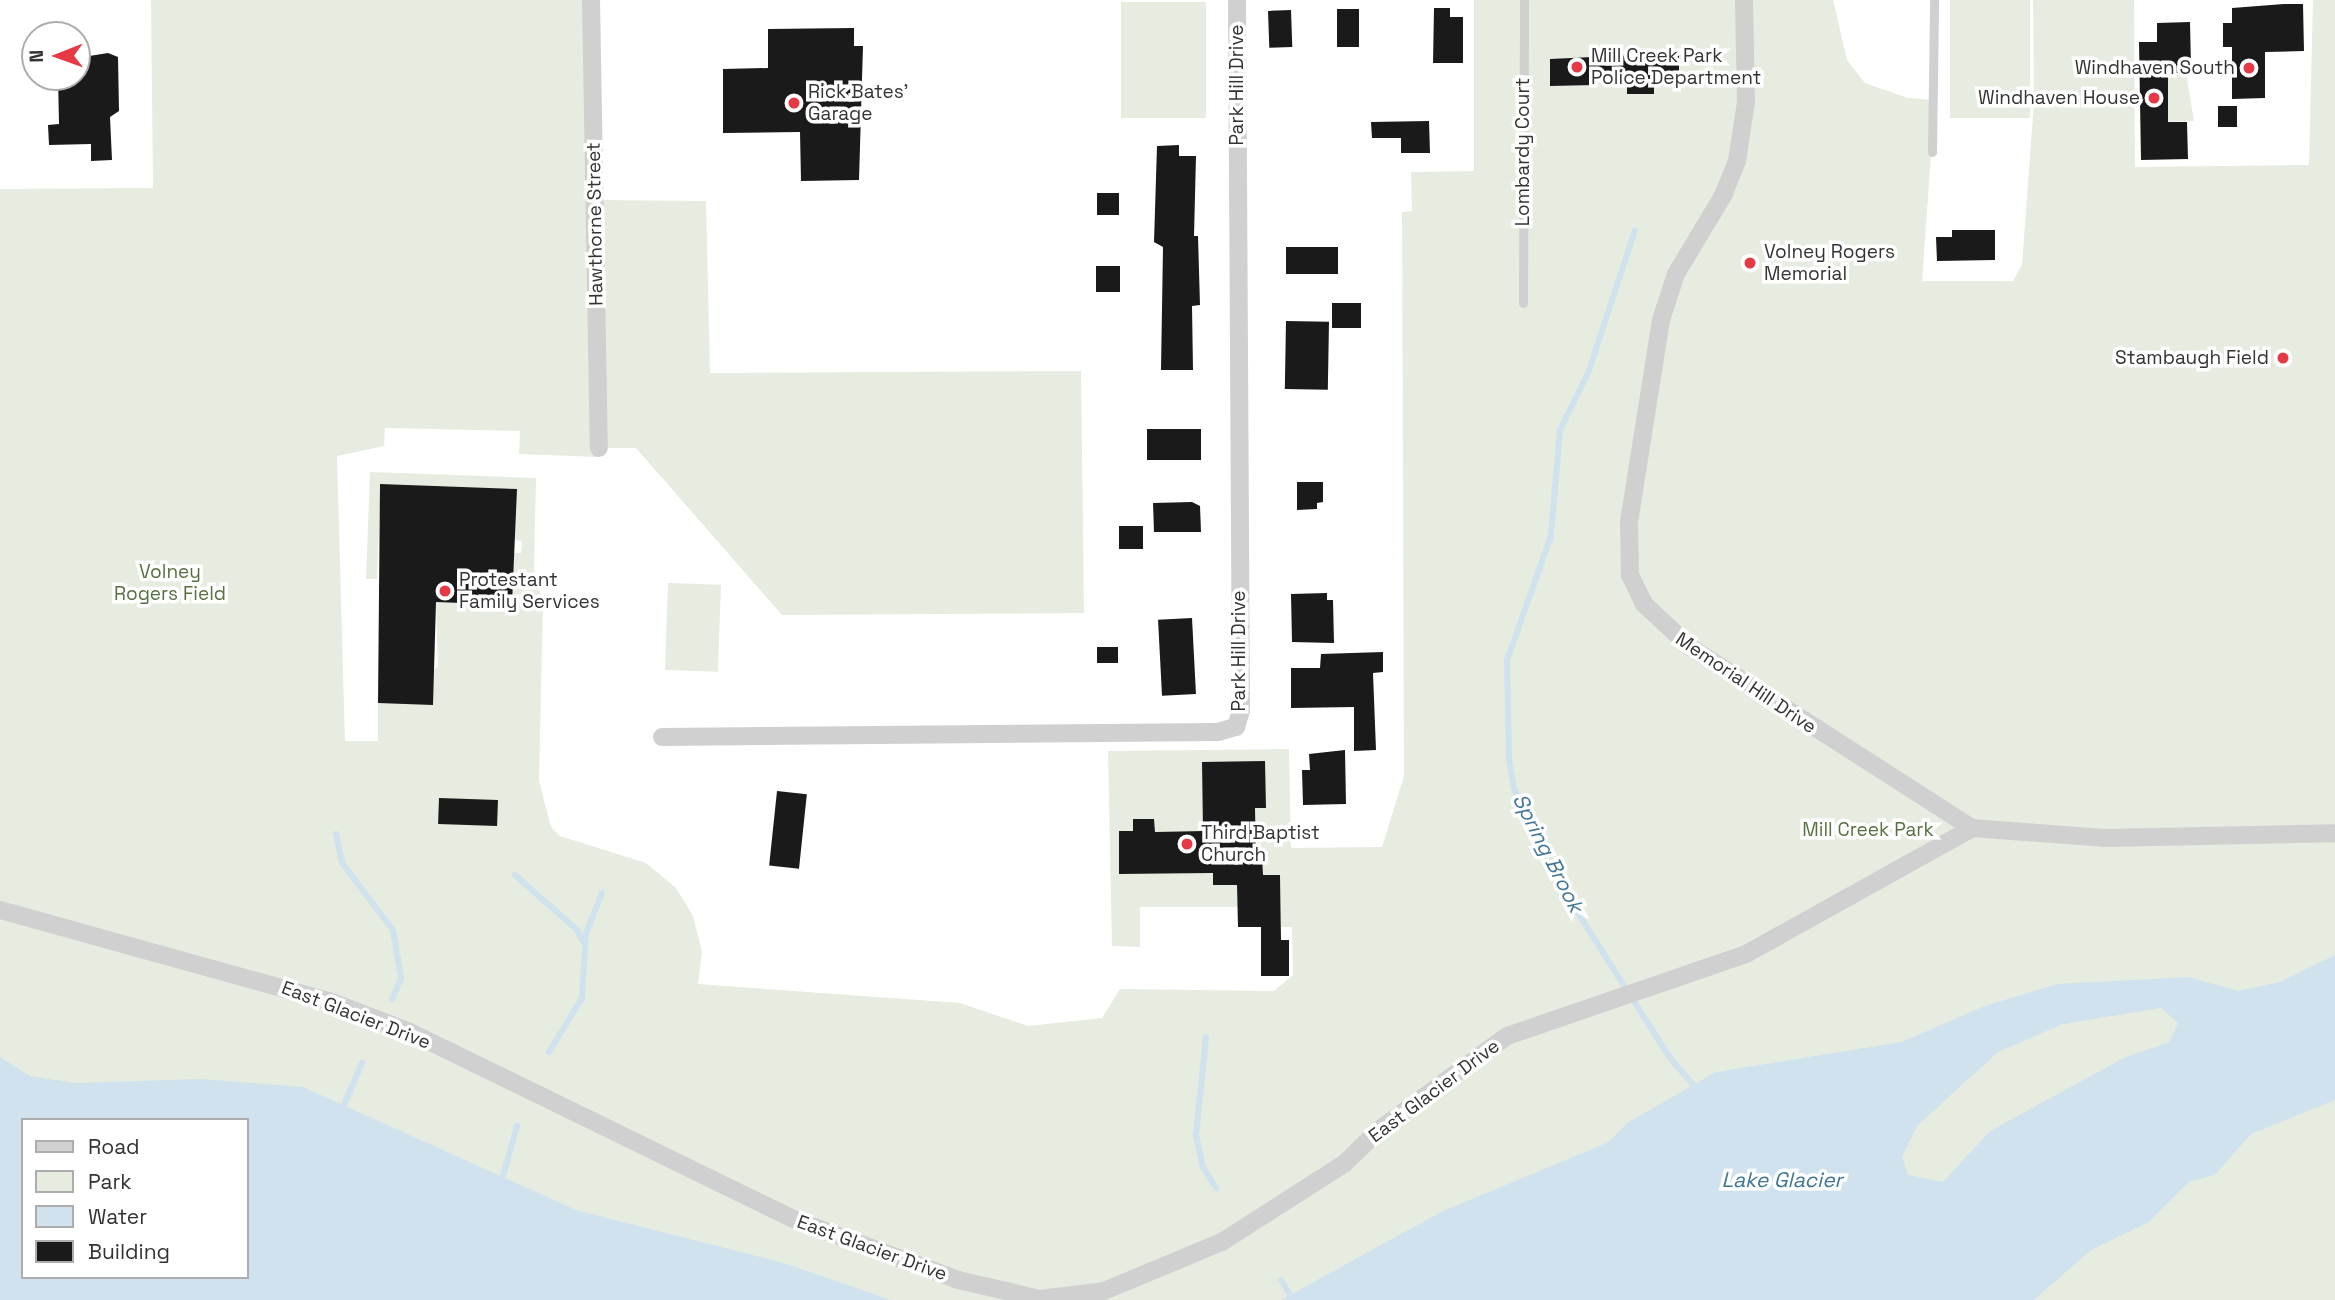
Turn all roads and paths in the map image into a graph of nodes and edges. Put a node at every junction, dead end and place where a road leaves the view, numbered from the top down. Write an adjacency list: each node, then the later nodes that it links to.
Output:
1 (591, 0): 8 (street, Hawthorne Street)
2 (1237, 0): 9 (street, Park Hill Drive)
3 (1524, 0): 7 (lane, Lombardy Court)
4 (1744, 0): 10 (street, Memorial Hill Drive)
5 (1934, 0): 6 (lane)
6 (1932, 152)
7 (1524, 303)
8 (599, 448)
9 (662, 737)
10 (1972, 828): 11 (street, Memorial Hill Drive); 12 (street, East Glacier Drive)
11 (2335, 833)
12 (0, 910)

